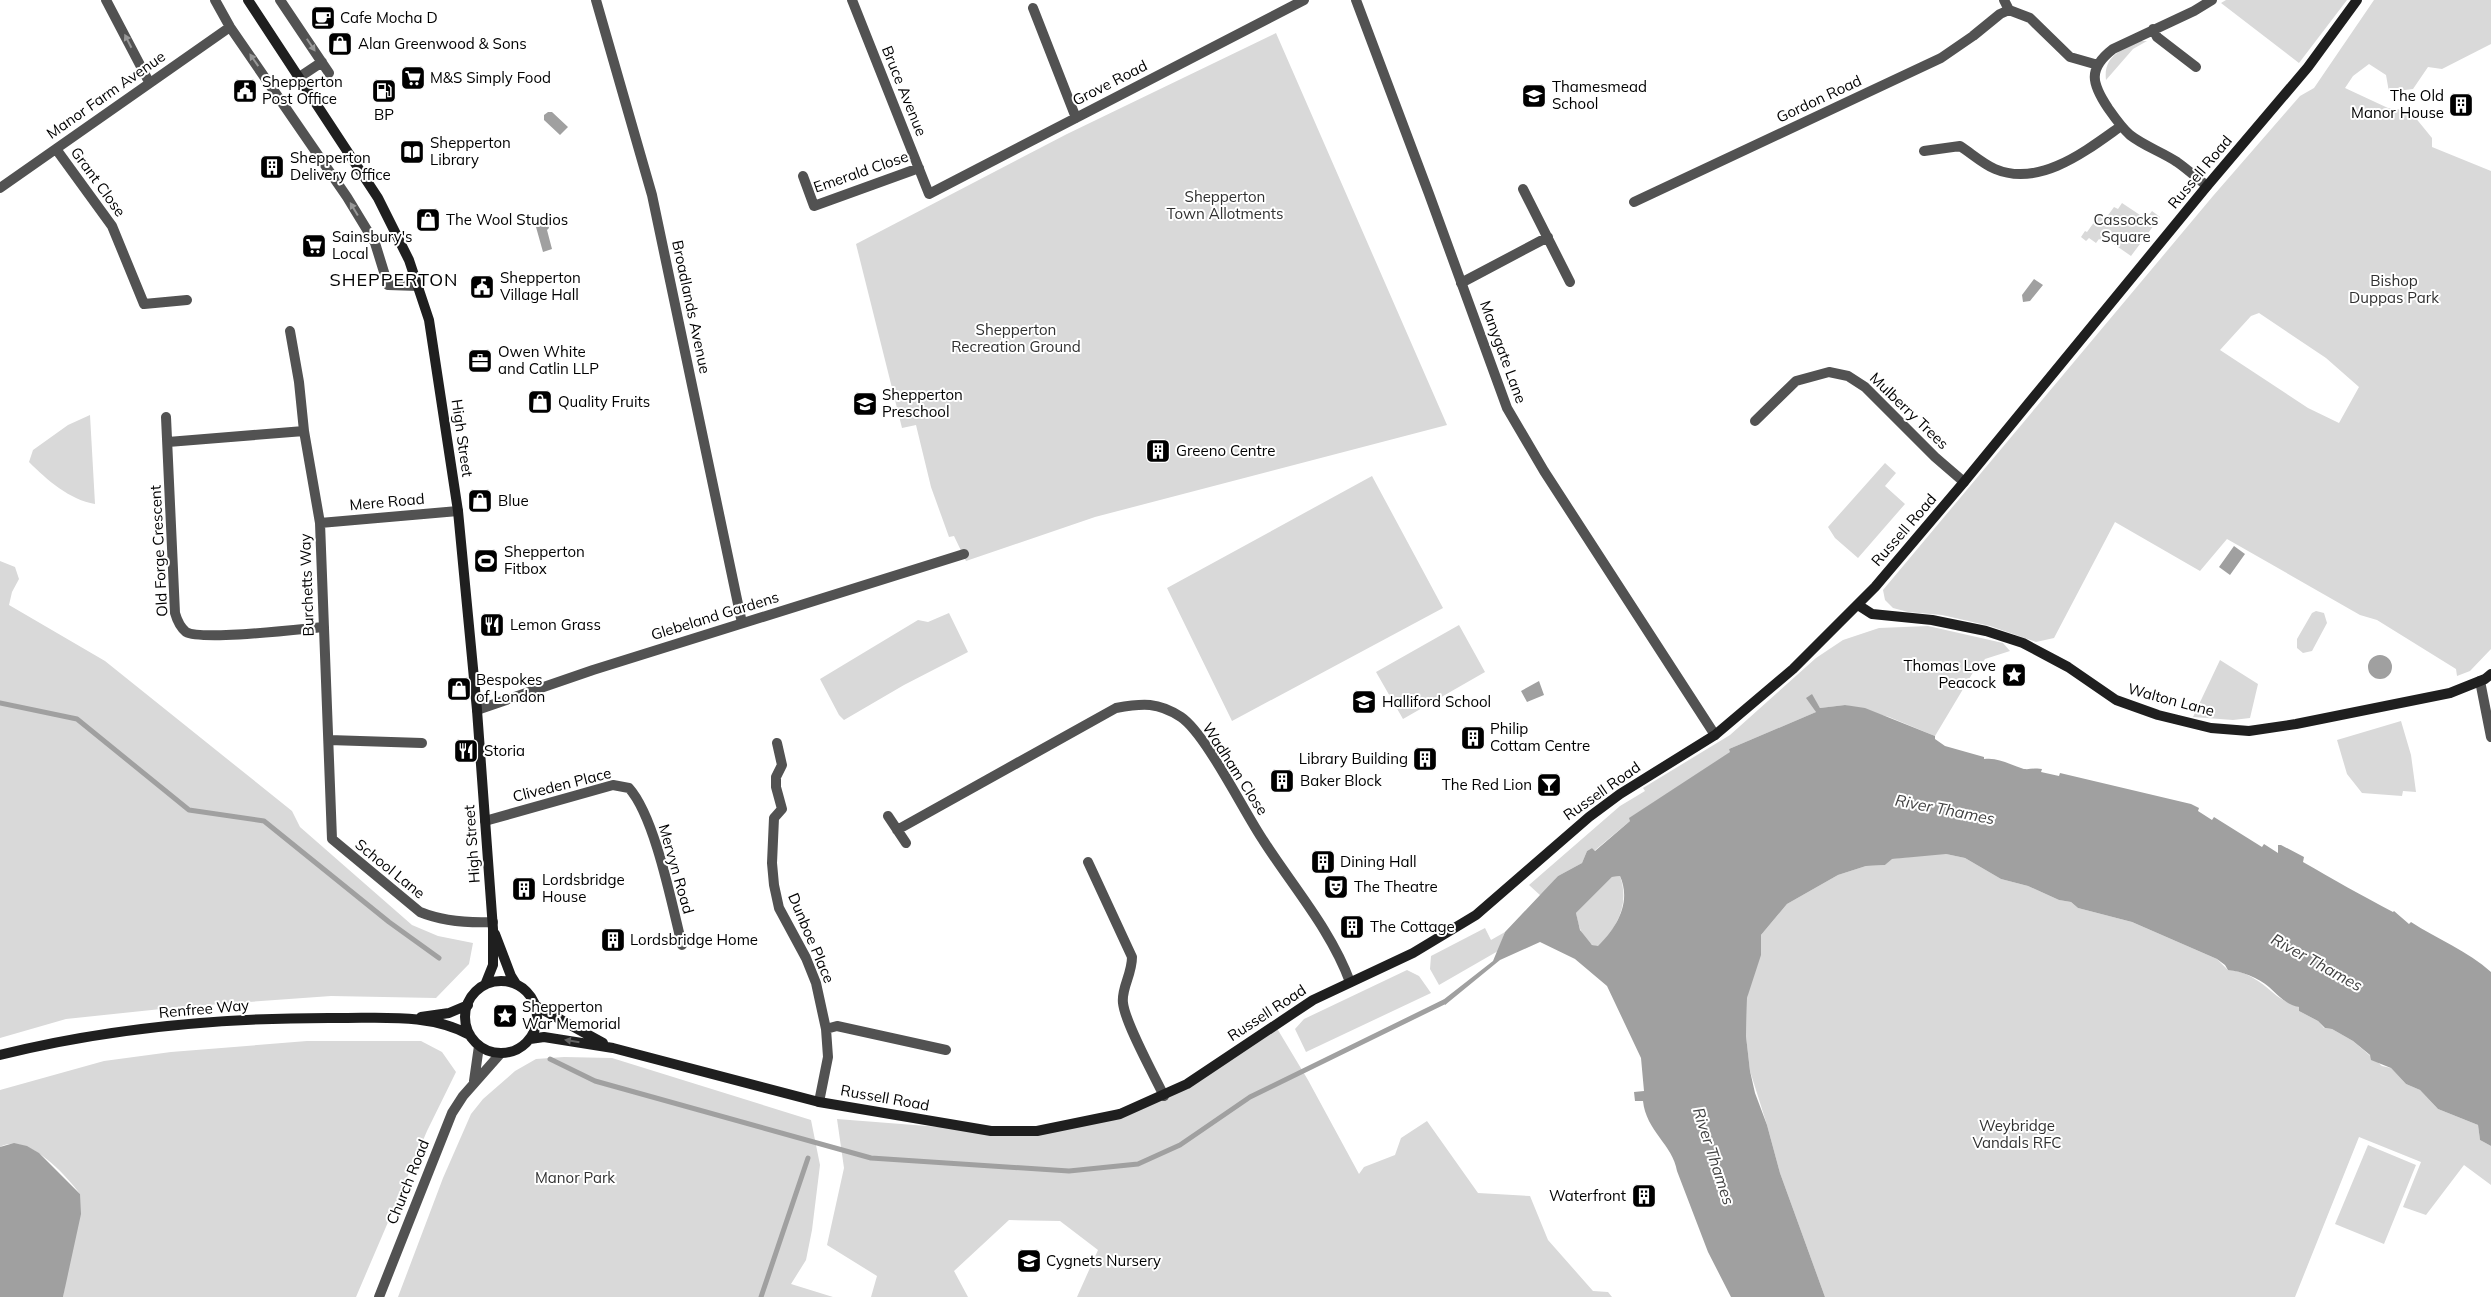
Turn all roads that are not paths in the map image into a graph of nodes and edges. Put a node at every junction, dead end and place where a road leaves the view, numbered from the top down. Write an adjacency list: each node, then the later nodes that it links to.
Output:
1 (106, 0): 21 (street, one-way to 1)
2 (215, 0): 14 (street)
3 (248, 0): 20 (main road, High Street)
4 (280, 0): 16 (street, one-way to 16)
5 (596, 0): 48 (street, Broadlands Avenue)
6 (852, 0): 26 (street, Bruce Avenue)
7 (1304, 0): 22 (street, Grove Road)
8 (1356, 0): 35 (street, Manygate Lane)
9 (2004, 0): 13 (street)
10 (2212, 0): 15 (street)
11 (2357, 0): 28 (main road, Russell Road)
12 (1033, 8): 22 (street)
13 (2009, 10): 17 (street); 32 (street, Gordon Road)
14 (230, 27): 21 (street, Manor Farm Avenue); 36 (street, one-way to 14)
15 (2153, 29): 17 (street); 18 (street)
16 (322, 62): 19 (street); 20 (street)
17 (2098, 65): 23 (street)
18 (2196, 67)
19 (329, 73)
20 (298, 78): 36 (main road, High Street)
21 (149, 82): 24 (street, Manor Farm Avenue)
22 (1076, 118): 31 (street, Grove Road)
23 (2121, 126): 25 (street); 28 (street)
24 (56, 149): 29 (street, Manor Farm Avenue); 37 (street, Grant Close)
25 (1924, 151)
26 (919, 168): 27 (street, Emerald Close); 31 (street, Bruce Avenue)
27 (803, 176)
28 (2207, 186): 43 (main road, Russell Road)
29 (0, 188)
30 (1523, 189): 33 (street)
31 (929, 194)
32 (1634, 202)
33 (1548, 237): 34 (street); 35 (street)
34 (1570, 282)
35 (1461, 283): 53 (street, Manygate Lane)
36 (419, 286): 44 (main road, High Street)
37 (187, 300)
38 (290, 331): 41 (street, Burchetts Way)
39 (166, 417): 42 (street, Old Forge Crescent)
40 (1755, 421): 43 (street, Mulberry Trees)
41 (304, 431): 42 (street); 45 (street, Burchetts Way)
42 (168, 442): 49 (street, Old Forge Crescent)
43 (1964, 482): 47 (main road, Russell Road)
44 (458, 511): 45 (street, Mere Road); 52 (main road, High Street)
45 (320, 523): 49 (street, Burchetts Way)
46 (964, 554): 48 (street, Glebeland Gardens)
47 (1858, 605): 51 (main road, Walton Lane); 53 (main road, Russell Road)
48 (742, 623): 52 (street, Glebeland Gardens)
49 (324, 627): 55 (street, Burchetts Way)
50 (2491, 674): 51 (main road, Walton Lane)
51 (2480, 681): 54 (street)
52 (477, 710): 60 (main road, High Street)
53 (1714, 734): 67 (main road, Russell Road)
54 (2491, 737)
55 (329, 740): 56 (street); 62 (street, Burchetts Way)
56 (422, 743)
57 (777, 743): 73 (street, Dunboe Place)
58 (639, 802): 60 (street, Cliveden Place); 66 (street, Mervyn Road)
59 (888, 816): 61 (street)
60 (485, 821): 65 (main road, High Street)
61 (897, 830): 63 (street); 67 (street, Wadham Close)
62 (332, 839): 65 (street, School Lane)
63 (906, 843)
64 (1088, 862): 82 (street)
65 (493, 925): 68 (main road, High Street); 69 (main road, High Street)
66 (682, 944)
67 (1350, 982): 82 (main road, Russell Road)
68 (516, 984): 69 (main road); 71 (main road)
69 (485, 985): 70 (main road)
70 (468, 1005): 72 (main road, Renfree Way); 74 (main road)
71 (536, 1006): 75 (main road); 77 (main road, Russell Road)
72 (413, 1019): 74 (main road, Renfree Way); 80 (main road, Renfree Way)
73 (826, 1029): 78 (street); 83 (street, Dunboe Place)
74 (470, 1035): 76 (main road)
75 (530, 1039): 77 (main road, Russell Road, one-way to 75); 79 (main road)
76 (479, 1046): 79 (main road); 81 (street, Church Road)
77 (613, 1048): 83 (main road, Russell Road)
78 (946, 1050)
79 (501, 1053): 81 (street, Church Road)
80 (0, 1055)
81 (474, 1082): 84 (street, Church Road)
82 (1164, 1096): 83 (main road, Russell Road)
83 (819, 1102)
84 (379, 1297)

